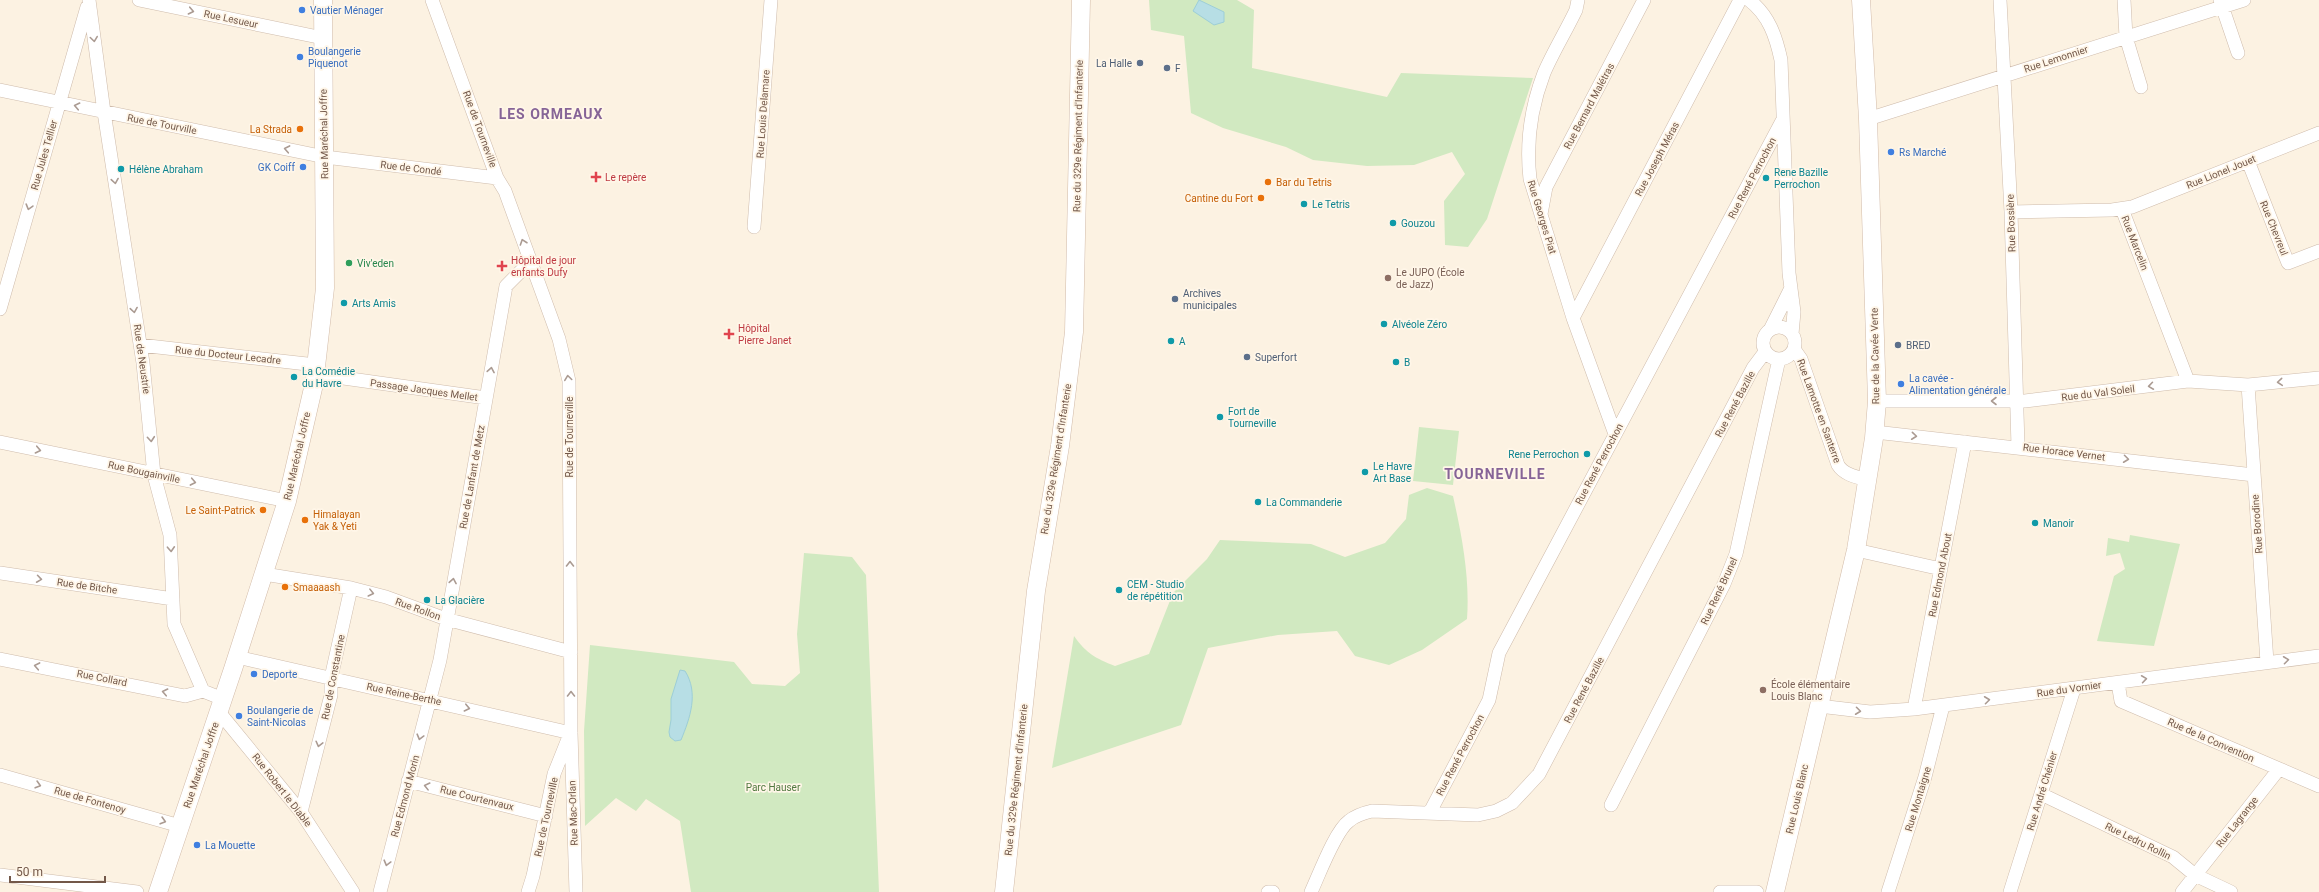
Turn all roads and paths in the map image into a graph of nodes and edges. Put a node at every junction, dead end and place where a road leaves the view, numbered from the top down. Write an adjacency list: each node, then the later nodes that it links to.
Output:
1 (139, 0): 17 (street, Rue Lesueur, one-way to 17)
2 (323, 0): 17 (street, Rue Maréchal Joffre)
3 (432, 0): 29 (street, Rue de Tourneville)
4 (771, 0): 33 (street, Rue Louis Delamare)
5 (1081, 0): 101 (street, Rue du 329e Régiment d'Infanterie)
6 (1578, 0): 32 (street, Rue Georges Piat)
7 (1644, 0): 32 (street, Rue Bernard Malétras)
8 (1740, 0): 38 (street, Rue Joseph Méras)
9 (1749, 0): 25 (street)
10 (1861, 0): 24 (street, Rue de la Cavée Verte)
11 (2000, 0): 19 (street, Rue Bossière)
12 (2124, 0): 16 (street)
13 (2244, 0): 15 (street, Rue Lemonnier)
14 (89, 1): 22 (street, Rue Jules Tellier); 23 (street, Rue de Neustrie, one-way to 23)
15 (2222, 3): 16 (street, Rue Lemonnier); 18 (street)
16 (2126, 37): 19 (street, Rue Lemonnier); 20 (street)
17 (323, 38): 27 (street, Rue Maréchal Joffre)
18 (2238, 53)
19 (2004, 76): 24 (street, Rue Lemonnier); 31 (street, Rue Bossière)
20 (2141, 87)
21 (0, 90): 22 (street, Rue de Tourville)
22 (59, 102): 23 (street, Rue de Tourville, one-way to 22); 37 (street, Rue Jules Tellier, one-way to 37)
23 (104, 112): 27 (street, Rue de Tourville, one-way to 23); 41 (street, Rue de Neustrie, one-way to 41)
24 (1868, 119): 50 (street, Rue de la Cavée Verte)
25 (1782, 121): 36 (street); 53 (street, Rue René Perrochon)
26 (2319, 133): 28 (street, Rue Lionel Jouet)
27 (325, 157): 29 (street, Rue de Condé); 45 (street, Rue Maréchal Joffre)
28 (2248, 161): 30 (street, Rue Lionel Jouet); 34 (street, Rue Chevreul)
29 (497, 178): 35 (street, Rue de Tourneville, one-way to 29)
30 (2122, 209): 31 (street, Rue Marcelin); 47 (street, Rue Marcelin)
31 (2011, 212): 51 (street, Rue Bossière)
32 (1541, 215): 38 (street, Rue Georges Piat)
33 (754, 227)
34 (2319, 251)
35 (530, 262): 49 (street, Rue de Lanfant de Metz, one-way to 35); 68 (street, Rue de Tourneville, one-way to 35)
36 (1791, 288): 39 (street); 40 (street)
37 (0, 309)
38 (1573, 318): 53 (street, Rue Georges Piat)
39 (1770, 330): 40 (street); 43 (street)
40 (1792, 334): 42 (street)
41 (140, 344): 45 (street, Rue du Docteur Lecadre); 58 (street, Rue de Neustrie, one-way to 58)
42 (1794, 349): 44 (street); 59 (street, Rue Lamotte en Santerre)
43 (1765, 352): 44 (street); 90 (street, Rue René Bazille)
44 (1779, 359): 88 (street, Rue René Brunel)
45 (316, 370): 49 (street, Passage Jacques Mellet); 60 (street, Rue Maréchal Joffre)
46 (2319, 378): 48 (street, Rue du Val Soleil, one-way to 48)
47 (2188, 381): 48 (street, Rue du Val Soleil); 51 (street, Rue du Val Soleil, one-way to 51)
48 (2248, 385): 57 (street, Rue Borodine)
49 (486, 398): 67 (street, Rue de Lanfant de Metz, one-way to 49)
50 (1877, 401): 51 (street, Rue du Val Soleil, one-way to 50); 52 (street, Rue de la Cavée Verte)
51 (2017, 402): 56 (street, Rue Bossière)
52 (1875, 432): 55 (street, Rue Horace Vernet, one-way to 55); 59 (street, Rue de la Cavée Verte)
53 (1615, 434): 90 (street, Rue René Perrochon)
54 (0, 442): 58 (street, Rue Bougainville, one-way to 58)
55 (1965, 442): 56 (street, Rue Horace Vernet); 62 (street, Rue Edmond About)
56 (2018, 446): 57 (street, Rue Horace Vernet, one-way to 57)
57 (2254, 474): 72 (street, Rue Borodine)
58 (154, 475): 60 (street, Rue Bougainville, one-way to 60); 66 (street, Rue de Neustrie, one-way to 66)
59 (1868, 480): 61 (street, Rue de la Cavée Verte)
60 (287, 501): 64 (street, Rue Maréchal Joffre)
61 (1856, 550): 62 (street); 79 (street, Rue de la Cavée Verte)
62 (1941, 569): 81 (street, Rue Edmond About)
63 (0, 573): 66 (street, Rue de Bitche, one-way to 66)
64 (264, 574): 65 (street, Rue Rollon); 70 (street, Rue Maréchal Joffre)
65 (351, 588): 67 (street, Rue Rollon, one-way to 67); 73 (street, Rue de Constantine)
66 (173, 599): 76 (street, Rue de Neustrie)
67 (446, 619): 68 (street, Rue Rollon); 77 (street, Rue de Lanfant de Metz)
68 (571, 652): 82 (street, Rue de Tourneville, one-way to 68)
69 (2319, 656): 72 (street, Rue du Vornier, one-way to 69)
70 (238, 657): 73 (street, Rue Reine-Berthe); 78 (street, Rue Maréchal Joffre)
71 (0, 659): 76 (street, Rue Collard, one-way to 71)
72 (2267, 662): 74 (street, Rue du Vornier, one-way to 72)
73 (330, 678): 77 (street, Rue Reine-Berthe); 89 (street, Rue de Constantine, one-way to 89)
74 (2118, 682): 75 (street, Rue du Vornier); 83 (street, Rue de la Convention)
75 (2074, 690): 80 (street, Rue du Vornier, one-way to 75); 87 (street, Rue André Chénier)
76 (202, 692): 78 (street)
77 (430, 700): 82 (street, Rue Reine-Berthe, one-way to 82); 85 (street, Rue Edmond Morin, one-way to 85)
78 (221, 705): 89 (street, Rue Robert le Diable); 92 (street, Rue Maréchal Joffre)
79 (1819, 706): 81 (street, Rue du Vornier, one-way to 81); 107 (street, Rue Louis Blanc)
80 (1943, 706): 81 (street, Rue du Vornier); 108 (street, Rue Montaigne)
81 (1914, 709)
82 (571, 733): 91 (street, Rue de Tourneville); 100 (street, Rue Mac-Orlan)
83 (2279, 769): 86 (street, Rue de la Convention); 94 (street, Rue Lagrange)
84 (0, 775): 92 (street, Rue de Fontenoy, one-way to 92)
85 (408, 781): 91 (street, Rue Courtenvaux, one-way to 85); 98 (street, Rue Edmond Morin, one-way to 98)
86 (2319, 786)
87 (2041, 794): 94 (street, Rue Ledru Rollin); 109 (street, Rue André Chénier)
88 (1611, 805)
89 (301, 812): 97 (street, Rue Robert le Diable)
90 (1430, 812): 104 (street, Rue René Bazille)
91 (546, 816): 99 (street, Rue de Tourneville)
92 (180, 826): 96 (street, Rue Maréchal Joffre)
93 (0, 876): 95 (street)
94 (2195, 876): 110 (street, Rue Lagrange); 111 (street, Rue Ledru Rollin)
95 (136, 892)
96 (158, 892)
97 (353, 892)
98 (380, 892)
99 (528, 892)
100 (576, 892)
101 (1004, 892)
102 (1268, 892): 103 (street)
103 (1273, 892)
104 (1311, 892)
105 (1720, 892): 106 (street)
106 (1757, 892)
107 (1775, 892)
108 (1888, 892)
109 (2010, 892)
110 (2182, 892)
111 (2231, 892)

